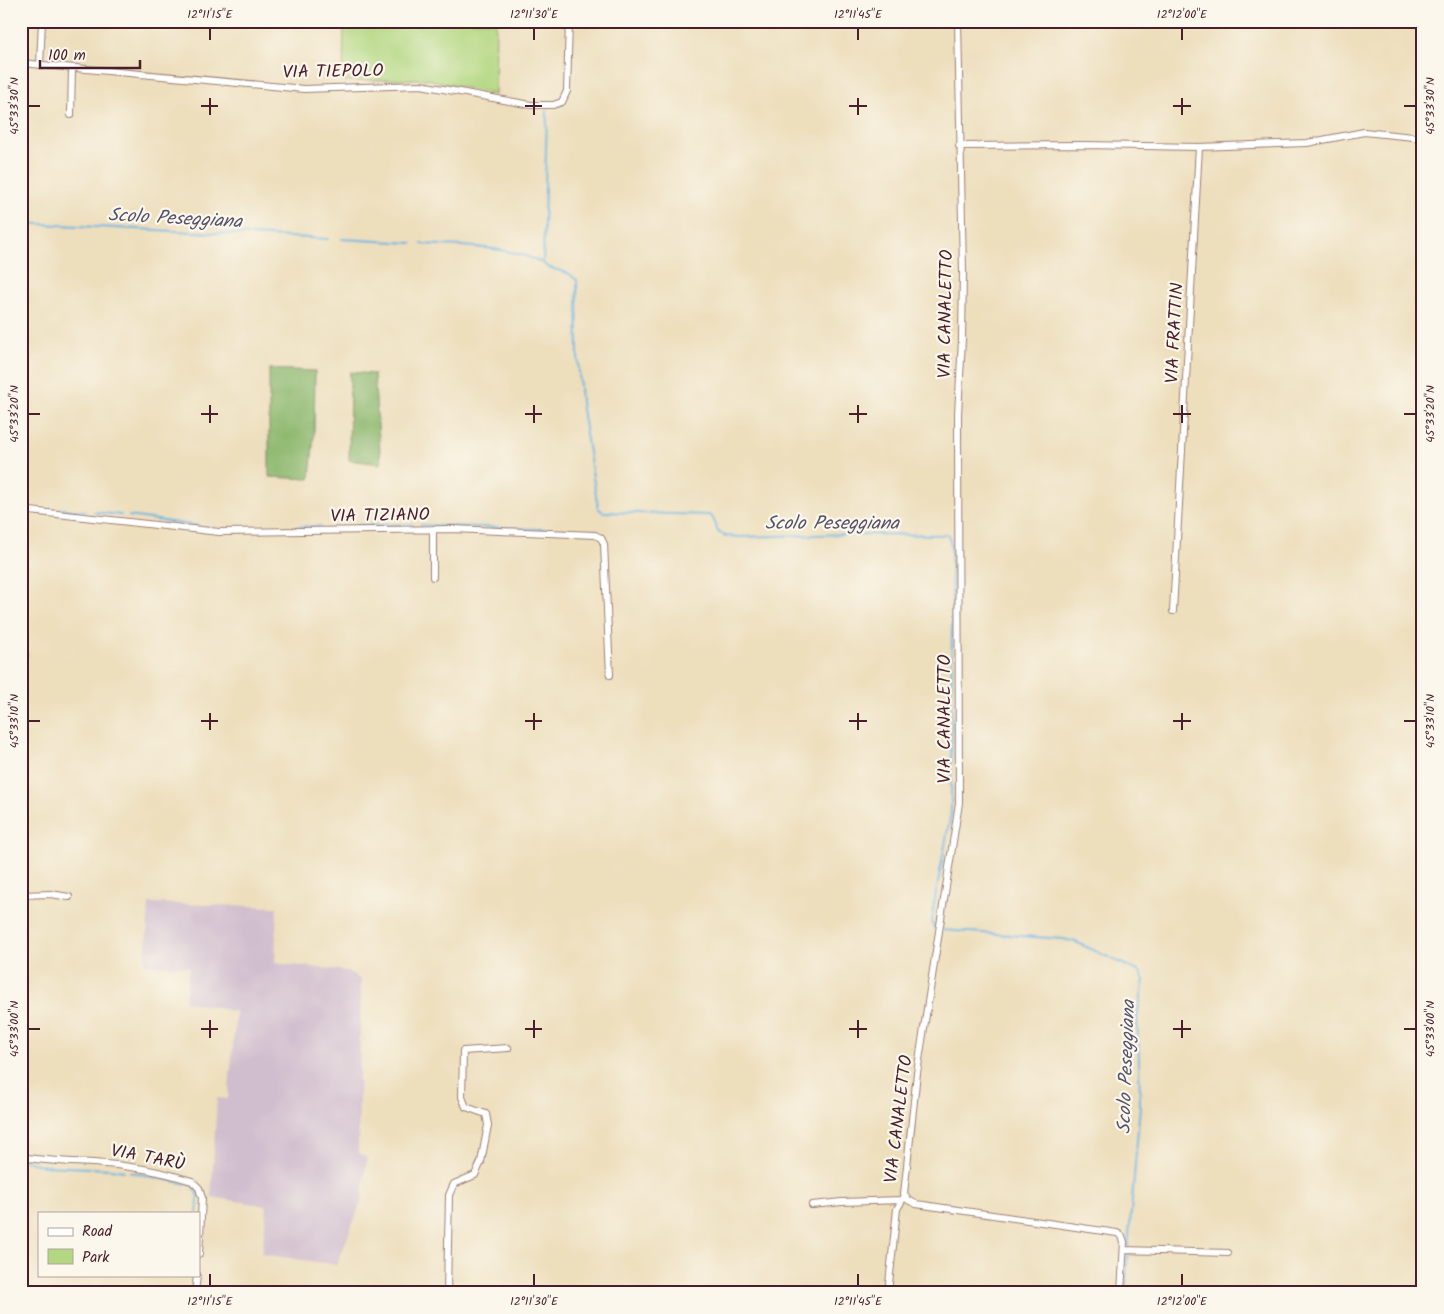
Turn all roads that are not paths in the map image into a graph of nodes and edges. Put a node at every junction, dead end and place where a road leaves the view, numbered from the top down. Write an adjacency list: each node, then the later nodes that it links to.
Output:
1 (42, 21): 5 (street)
2 (569, 21): 6 (street, VIA TIEPOLO)
3 (958, 21): 9 (street, VIA CANALETTO)
4 (21, 63): 5 (street, VIA TIEPOLO)
5 (40, 66): 6 (street, VIA TIEPOLO)
6 (72, 68): 7 (street)
7 (71, 115)
8 (1423, 138): 10 (street)
9 (959, 146): 10 (street); 20 (street, VIA CANALETTO)
10 (1199, 147): 14 (street, VIA FRATTIN)
11 (21, 510): 12 (street, VIA TIZIANO)
12 (432, 529): 13 (street); 15 (street, VIA TIZIANO)
13 (433, 577)
14 (1173, 611)
15 (610, 675)
16 (21, 895): 17 (street)
17 (69, 897)
18 (508, 1048): 27 (street)
19 (21, 1157): 22 (street, VIA TARÙ)
20 (903, 1198): 21 (street); 23 (street, VIA CANALETTO); 28 (street)
21 (812, 1205)
22 (200, 1235)
23 (1124, 1250): 24 (street); 29 (street)
24 (1228, 1253)
25 (197, 1276): 26 (street)
26 (195, 1293)
27 (447, 1293)
28 (888, 1293)
29 (1121, 1293)

